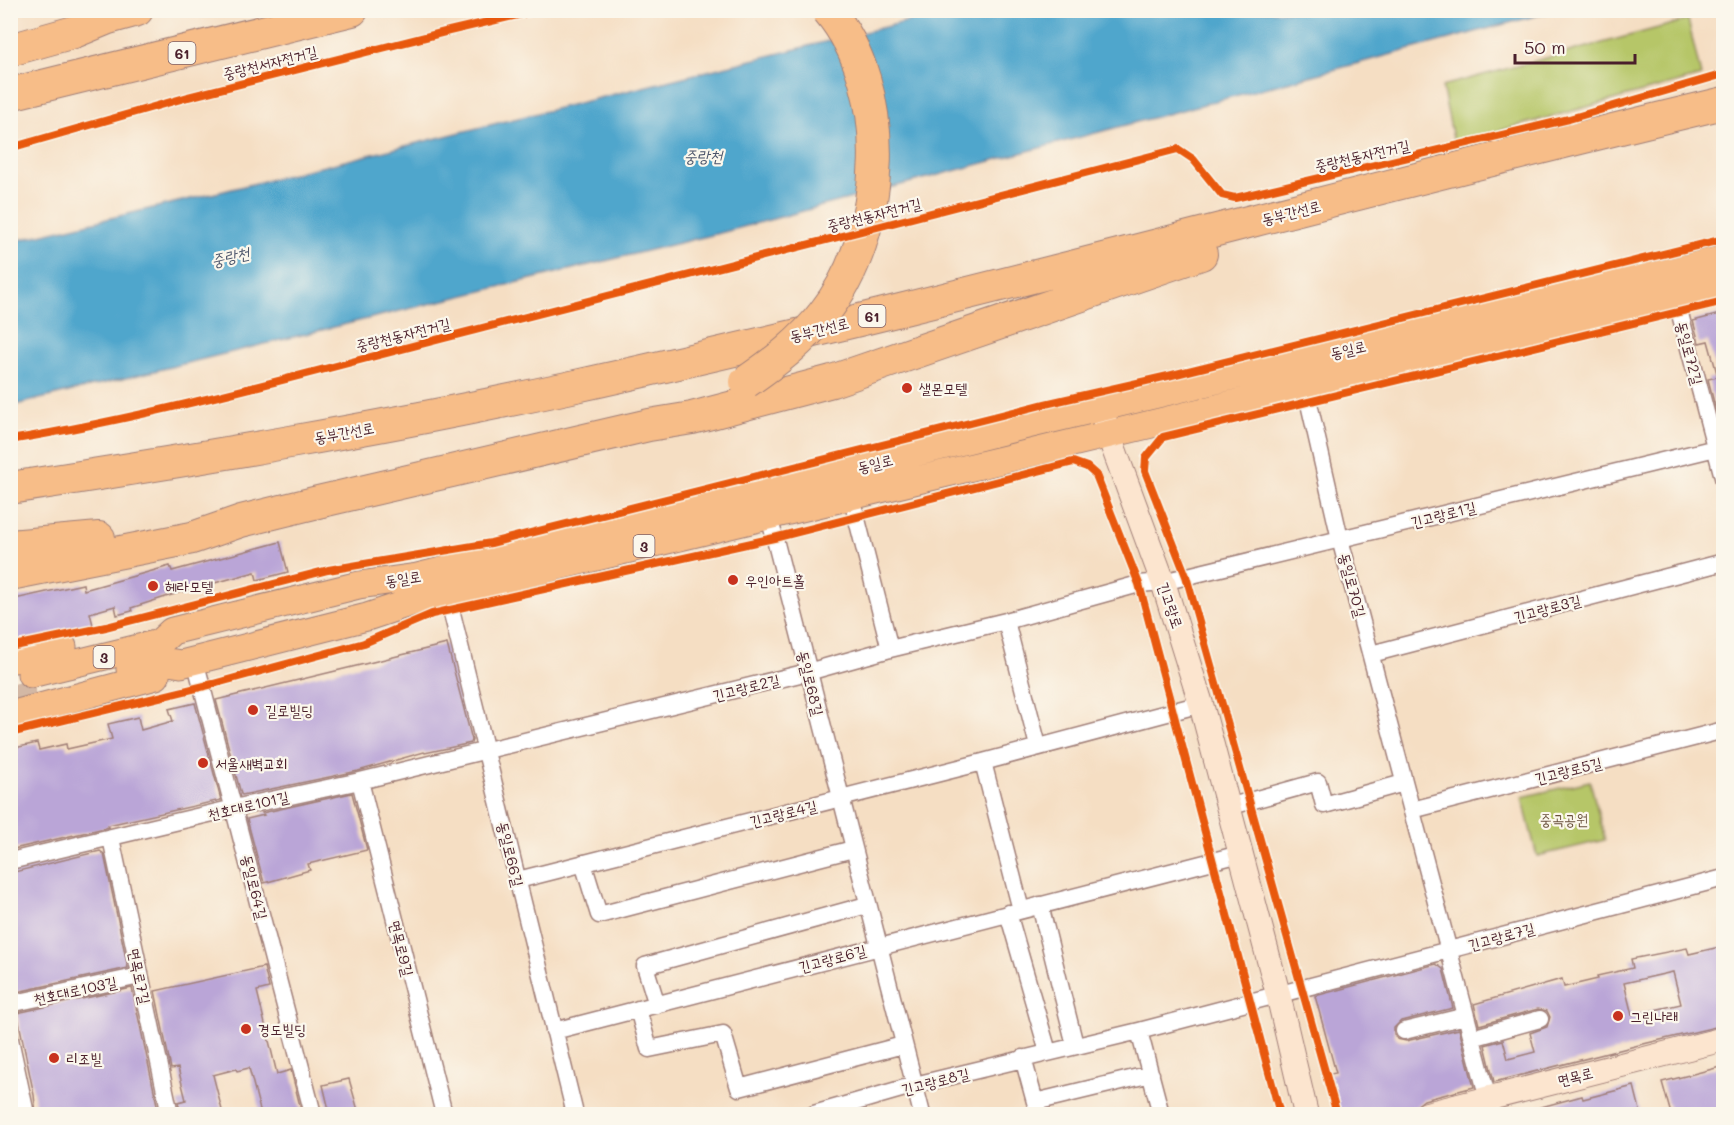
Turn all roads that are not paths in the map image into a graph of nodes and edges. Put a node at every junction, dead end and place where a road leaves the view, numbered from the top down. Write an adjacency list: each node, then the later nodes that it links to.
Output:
1 (352, 10): 6 (highway, 61)
2 (828, 10): 14 (highway, bridge)
3 (123, 14): 4 (highway); 5 (highway)
4 (10, 35)
5 (10, 50)
6 (10, 94)
7 (1724, 103): 8 (highway, 동부간선로 / 61)
8 (1336, 201): 14 (highway); 20 (highway, 동부간선로 / 61)
9 (1724, 258): 13 (main road, 동일로 / 3)
10 (1724, 283): 11 (main road, 동일로 / 3)
11 (1675, 295): 12 (main road, 동일로 / 3); 17 (street, 동일로72길)
12 (1305, 386): 16 (main road, 동일로 / 3); 24 (street, 동일로70길)
13 (1101, 407): 15 (main road, 동일로 / 3); 16 (main road, 긴고랑로)
14 (649, 425): 23 (highway)
15 (1007, 430): 18 (main road); 35 (main road, 동일로 / 3)
16 (1108, 433): 18 (main road, 동일로 / 3); 28 (main road, 긴고랑로)
17 (1719, 447): 19 (street, 동일로72길); 24 (street, 긴고랑로1길)
18 (975, 466): 21 (main road, 동일로 / 3)
19 (1724, 481)
20 (10, 488)
21 (851, 496): 22 (main road, 동일로 / 3); 31 (street, 동일로)
22 (769, 516): 29 (main road, 동일로 / 3); 34 (street, 동일로68길)
23 (241, 521): 25 (highway); 27 (highway)
24 (1340, 538): 28 (street, 긴고랑로1길); 32 (street, 동일로70길)
25 (10, 546)
26 (1724, 562): 32 (street, 긴고랑로3길)
27 (10, 574)
28 (1163, 582): 30 (street, 긴고랑로2길); 36 (main road, 긴고랑로)
29 (447, 593): 33 (main road, 동일로 / 3); 40 (street, 동일로66길)
30 (1006, 621): 31 (street, 긴고랑로2길); 39 (street)
31 (890, 649): 34 (street, 긴고랑로2길)
32 (1371, 654): 43 (street, 동일로70길)
33 (188, 662): 35 (main road, 동일로 / 3); 37 (main road); 45 (street, 동일로64길)
34 (808, 672): 40 (street, 긴고랑로2길); 44 (street, 동일로68길)
35 (26, 675)
36 (1201, 704): 39 (street, 긴고랑로4길); 46 (main road, 긴고랑로)
37 (10, 715)
38 (1724, 730): 47 (street, 긴고랑로5길)
39 (1038, 746): 41 (street, 긴고랑로4길)
40 (486, 750): 42 (street, 천호대로101길); 54 (street, 동일로66길)
41 (983, 762): 44 (street, 긴고랑로4길); 57 (street)
42 (360, 781): 45 (street, 천호대로101길); 83 (street, 면목로9길)
43 (1404, 783): 46 (street); 47 (street, 동일로70길)
44 (840, 799): 49 (street, 동일로68길); 52 (street, 긴고랑로4길)
45 (234, 807): 48 (street, 천호대로101길); 82 (street, 동일로64길)
46 (1228, 807): 50 (main road, 긴고랑로)
47 (1412, 810): 59 (street, 동일로70길)
48 (111, 838): 51 (street, 천호대로101길); 60 (street, 면목로7길)
49 (853, 849): 52 (street); 55 (street, 동일로68길)
50 (1240, 854): 56 (street, 긴고랑로6길); 61 (main road, 긴고랑로)
51 (10, 861)
52 (583, 863): 54 (street, 긴고랑로4길)
53 (1724, 878): 59 (street, 긴고랑로7길)
54 (518, 880): 67 (street, 동일로66길)
55 (867, 905): 58 (street, 동일로68길); 63 (street)
56 (1040, 905): 57 (street, 긴고랑로6길); 74 (street)
57 (1014, 911): 58 (street, 긴고랑로6길); 75 (street)
58 (878, 946): 63 (street, 긴고랑로6길); 73 (street, 동일로68길)
59 (1448, 950): 61 (street, 긴고랑로7길); 65 (street, 동일로70길)
60 (140, 976): 62 (street, 천호대로103길); 81 (street, 면목로7길)
61 (1278, 994): 68 (street, 긴고랑로8길); 88 (main road, 긴고랑로)
62 (10, 1004)
63 (657, 1005): 64 (street, 긴고랑로6길)
64 (638, 1009): 67 (street, 긴고랑로6길); 73 (street)
65 (1466, 1016): 69 (street); 70 (street, 동일로70길)
66 (1540, 1019): 70 (street)
67 (554, 1031): 84 (street, 동일로66길)
68 (1139, 1031): 74 (street, 긴고랑로8길); 77 (street)
69 (1404, 1031)
70 (1472, 1038): 79 (street, 동일로70길)
71 (10, 1039): 80 (street)
72 (1724, 1039): 79 (main road, 면목로)
73 (903, 1045): 78 (street, 동일로68길)
74 (1075, 1045): 75 (street, 긴고랑로8길)
75 (1048, 1052): 76 (street, 긴고랑로8길)
76 (1023, 1058): 77 (street); 78 (street, 긴고랑로8길)
77 (1151, 1074): 87 (street)
78 (915, 1085): 85 (street, 긴고랑로8길); 86 (street, 동일로68길)
79 (1490, 1106): 89 (main road, 면목로)
80 (26, 1114)
81 (170, 1114)
82 (313, 1114)
83 (444, 1114)
84 (575, 1114)
85 (814, 1114)
86 (922, 1114)
87 (1161, 1114)
88 (1306, 1114)
89 (1427, 1114)

